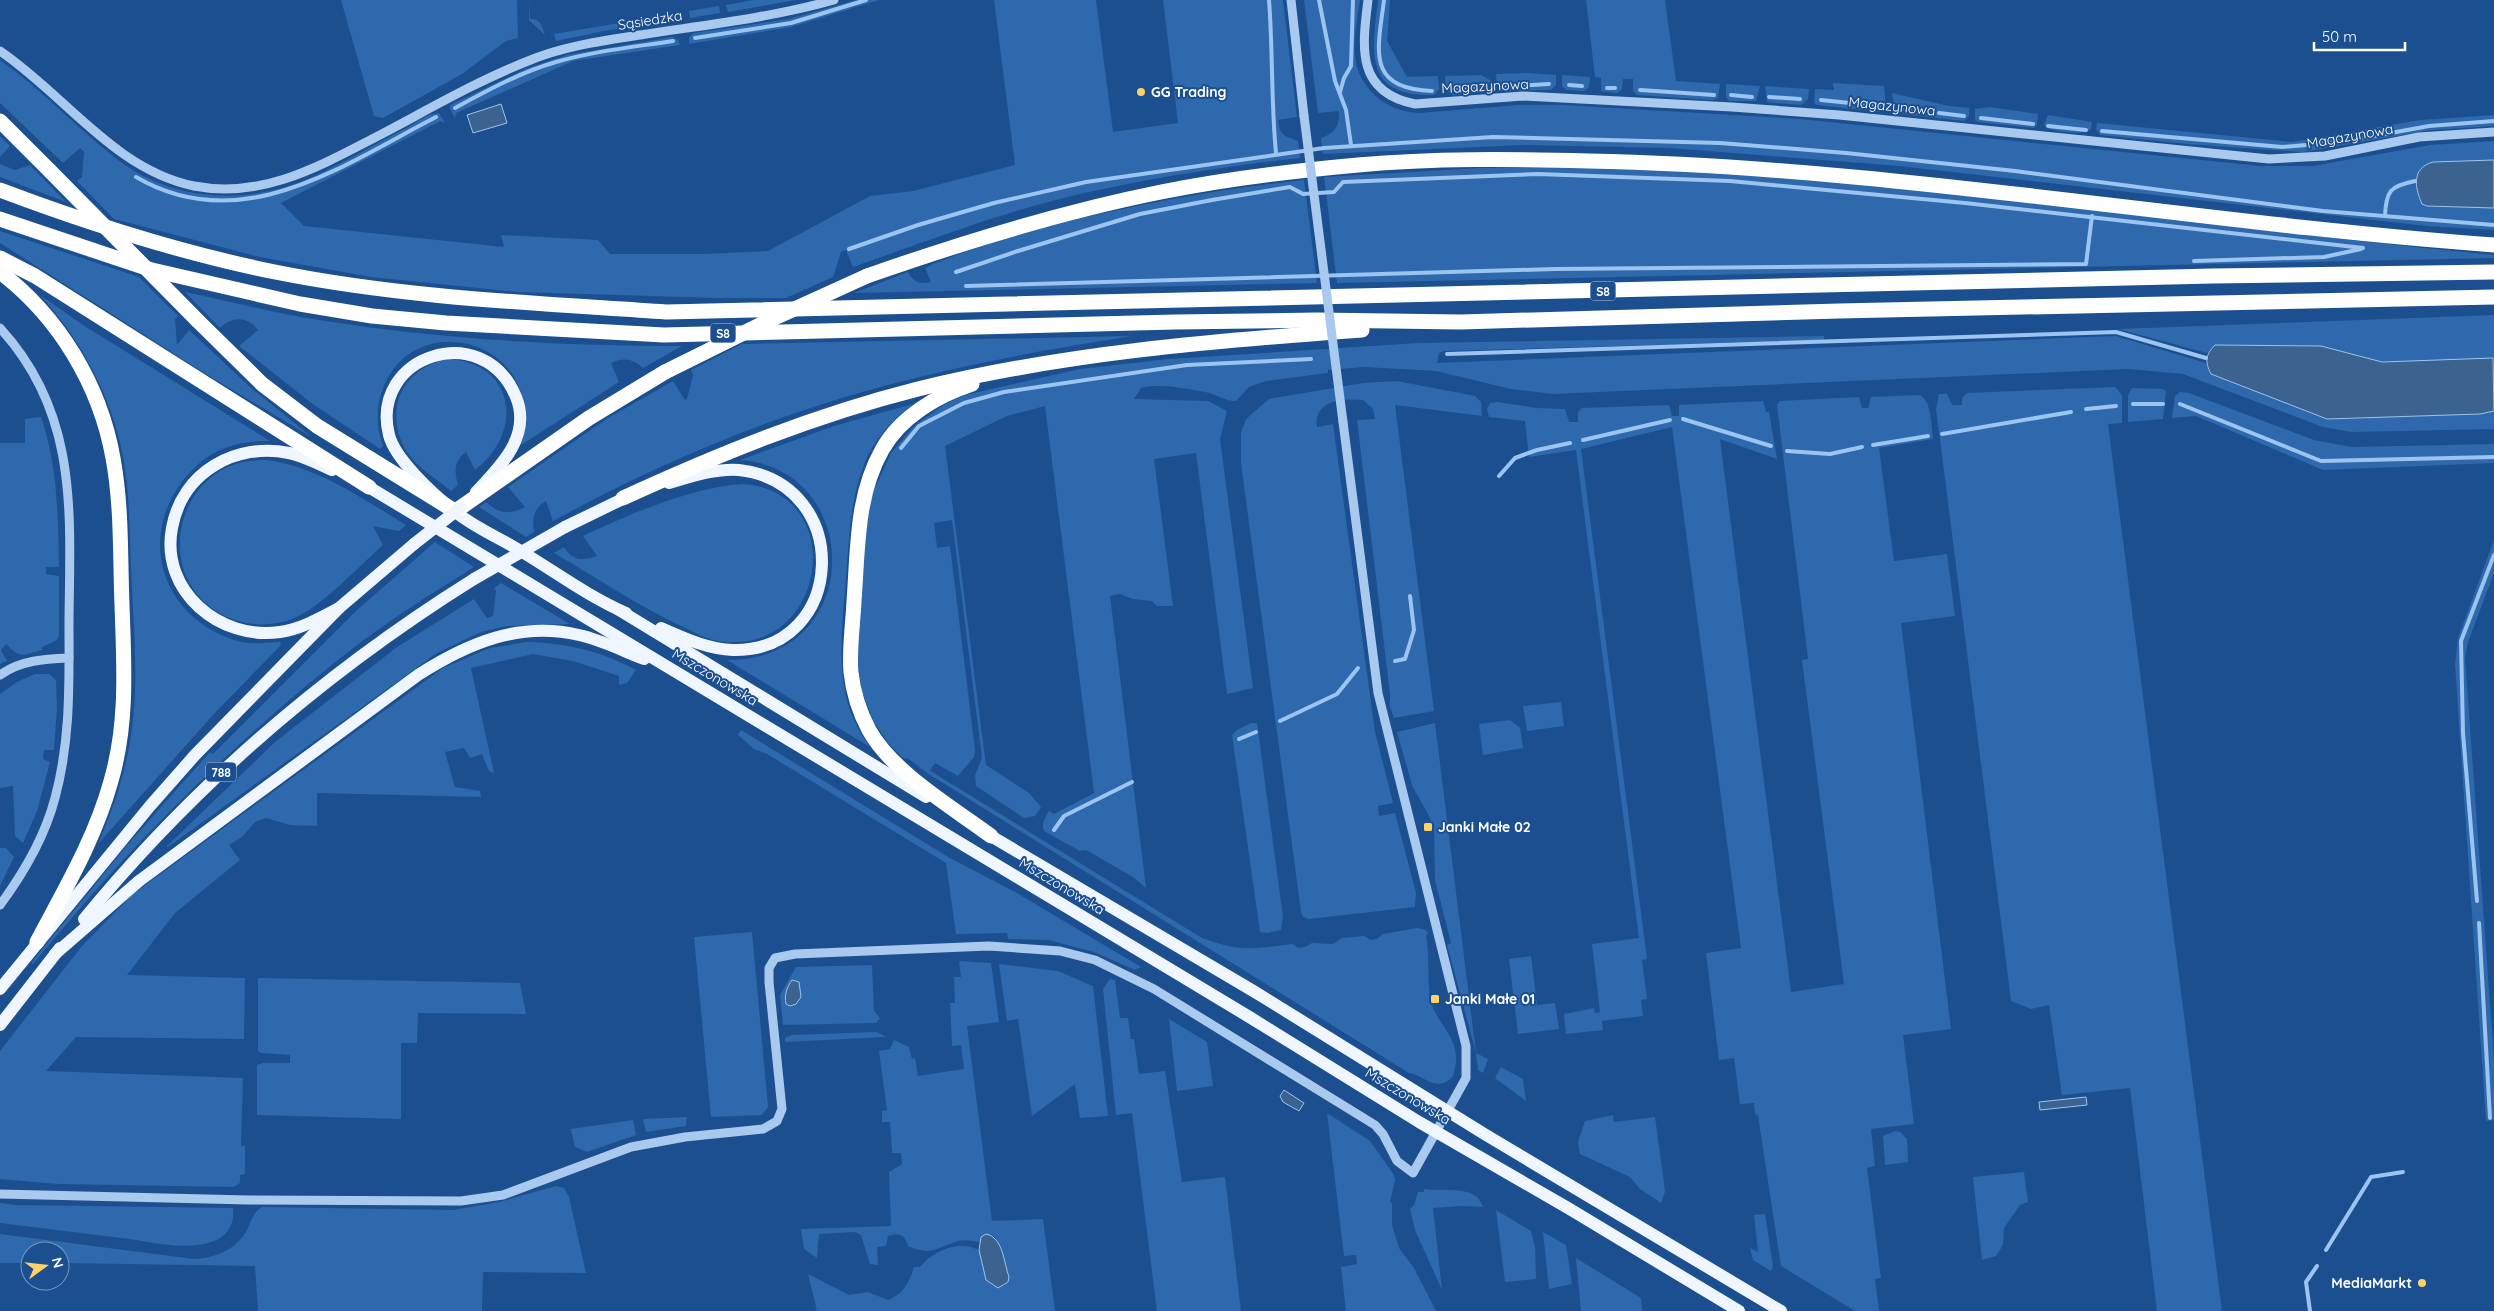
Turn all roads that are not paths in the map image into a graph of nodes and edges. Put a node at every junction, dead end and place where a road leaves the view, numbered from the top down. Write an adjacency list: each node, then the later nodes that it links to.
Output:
1 (834, 0): 4 (street, Sąsiedzka)
2 (1291, 0): 32 (street, bridge)
3 (1368, 0): 6 (street, Magazynowa)
4 (0, 51)
5 (0, 121): 20 (highway, bridge)
6 (2494, 132)
7 (0, 190): 12 (highway, S8)
8 (0, 219): 14 (highway, S8)
9 (2494, 245): 17 (highway, bridge)
10 (0, 258): 18 (highway)
11 (0, 272): 28 (highway)
12 (2494, 272)
13 (2494, 297): 14 (highway, S8)
14 (1461, 322): 16 (highway)
15 (0, 328): 23 (street)
16 (1032, 365): 19 (highway); 26 (highway)
17 (492, 480): 20 (highway); 20 (main road)
18 (369, 486): 21 (main road, Mszczonowska); 25 (main road, Mszczonowska)
19 (623, 498): 22 (main road); 29 (main road, 788, bridge)
20 (456, 509): 21 (main road, bridge); 22 (main road)
21 (339, 608): 28 (main road, 788)
22 (619, 610): 26 (main road, Mszczonowska)
23 (69, 658): 24 (street); 27 (street)
24 (0, 675)
25 (692, 681): 29 (main road); 33 (main road, Mszczonowska)
26 (991, 836): 32 (main road, Mszczonowska)
27 (0, 905)
28 (37, 942): 30 (main road, 788)
29 (55, 954): 31 (main road, 788)
30 (0, 989)
31 (0, 1025)
32 (1449, 1111): 33 (street); 36 (main road, Mszczonowska)
33 (1437, 1132): 34 (street); 35 (main road, Mszczonowska)
34 (0, 1194)
35 (1739, 1311)
36 (1781, 1311)

